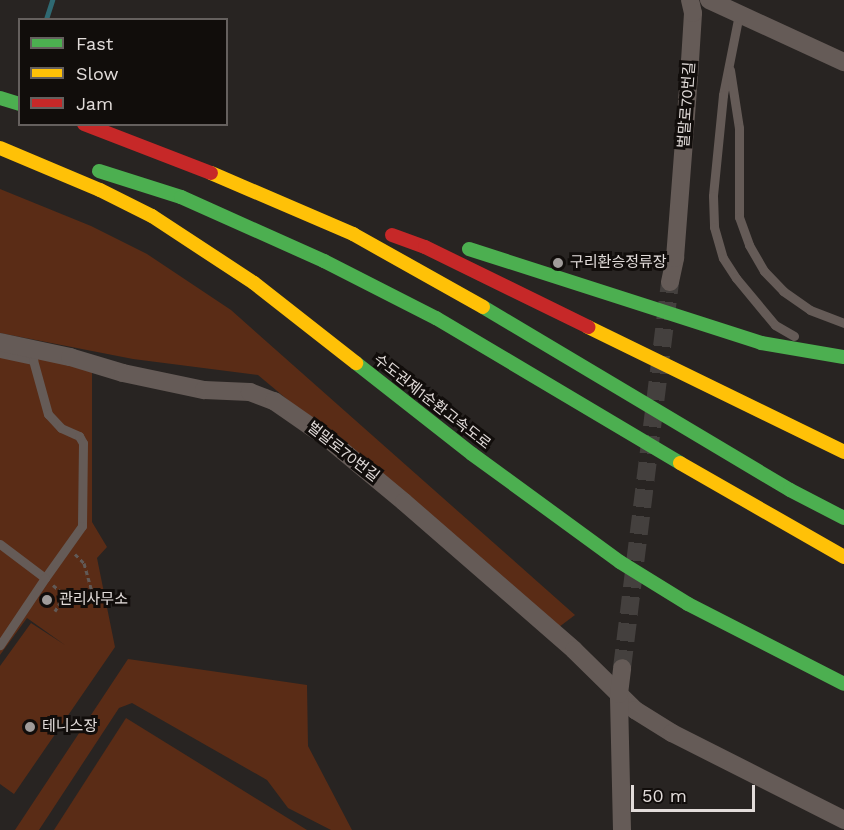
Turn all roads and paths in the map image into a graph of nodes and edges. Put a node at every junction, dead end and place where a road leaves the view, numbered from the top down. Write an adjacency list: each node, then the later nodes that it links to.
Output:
1 (690, 0): 14 (street, 벌말로70번길)
2 (709, 0): 3 (street)
3 (740, 14): 4 (street); 5 (lane)
4 (844, 62)
5 (729, 65): 15 (lane); 18 (lane)
6 (0, 98): 7 (highway)
7 (18, 103)
8 (90, 126): 9 (highway)
9 (105, 131): 12 (highway); 20 (highway); 21 (highway)
10 (0, 140): 24 (highway)
11 (0, 148): 30 (highway, 수도권제1순환고속도로)
12 (286, 190)
13 (388, 223): 18 (highway)
14 (670, 282)
15 (844, 323)
16 (0, 342): 31 (street, 벌말로70번길)
17 (0, 353): 23 (lane)
18 (820, 353): 19 (highway)
19 (844, 357)
20 (844, 452)
21 (844, 518)
22 (0, 544): 25 (lane)
23 (67, 546): 25 (lane); 26 (path)
24 (844, 556)
25 (45, 578): 27 (path); 28 (lane)
26 (96, 606)
27 (55, 611)
28 (0, 645)
29 (622, 668): 31 (street)
30 (844, 684)
31 (619, 694): 32 (street, 벌말로70번길); 33 (street)
32 (844, 820)
33 (622, 830)

